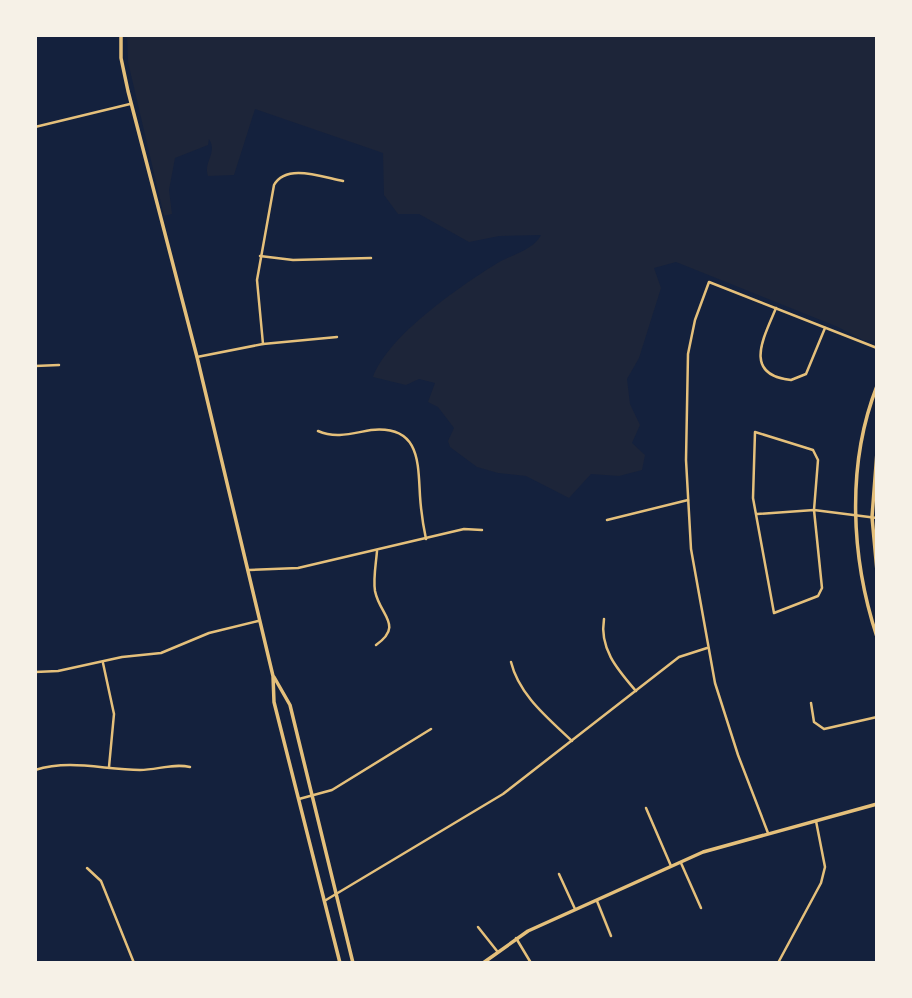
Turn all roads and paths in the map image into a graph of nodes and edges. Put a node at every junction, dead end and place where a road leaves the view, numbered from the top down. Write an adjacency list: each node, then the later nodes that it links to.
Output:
1 (121, 35): 2 (street)
2 (131, 104): 3 (street); 12 (street)
3 (35, 127)
4 (343, 181): 5 (street)
5 (260, 256): 6 (street); 10 (street)
6 (371, 258)
7 (776, 308): 8 (street); 8 (street); 18 (street)
8 (825, 328): 11 (street)
9 (337, 337): 10 (street)
10 (263, 344): 12 (street)
11 (877, 348)
12 (197, 357): 27 (street)
13 (59, 365): 14 (street)
14 (35, 366)
15 (877, 386): 21 (street)
16 (318, 431): 25 (street)
17 (877, 452): 22 (street)
18 (688, 500): 23 (street); 33 (street)
19 (814, 510): 20 (street); 20 (street); 20 (street); 21 (street)
20 (757, 514)
21 (856, 516): 22 (street); 31 (street)
22 (875, 517): 28 (street)
23 (607, 520)
24 (482, 530): 25 (street)
25 (426, 539): 26 (street)
26 (377, 551): 27 (street); 32 (street)
27 (247, 570): 30 (street)
28 (877, 571)
29 (604, 619): 38 (street)
30 (259, 620): 34 (street); 37 (street)
31 (877, 635)
32 (376, 645)
33 (706, 648): 38 (street); 51 (street)
34 (102, 661): 36 (street); 43 (street)
35 (511, 662): 42 (street)
36 (35, 672)
37 (273, 676): 46 (street); 47 (street)
38 (636, 691): 42 (street)
39 (811, 703): 40 (street)
40 (877, 717)
41 (431, 729): 46 (street)
42 (572, 741): 56 (street)
43 (109, 766): 44 (street); 45 (street)
44 (190, 767)
45 (35, 770)
46 (313, 797): 47 (street); 56 (street)
47 (299, 799): 57 (street)
48 (877, 804): 50 (street)
49 (646, 808): 53 (street)
50 (816, 821): 51 (street); 70 (street)
51 (768, 833): 52 (street)
52 (680, 862): 53 (street); 59 (street)
53 (671, 866): 58 (street)
54 (87, 868): 65 (street)
55 (559, 874): 60 (street)
56 (337, 894): 57 (street); 67 (street)
57 (326, 900): 66 (street)
58 (597, 901): 60 (street); 62 (street)
59 (701, 908)
60 (575, 910): 63 (street)
61 (478, 927): 64 (street)
62 (611, 936)
63 (516, 938): 64 (street); 69 (street)
64 (497, 951): 68 (street)
65 (132, 963)
66 (340, 963)
67 (352, 963)
68 (483, 963)
69 (531, 963)
70 (778, 963)

